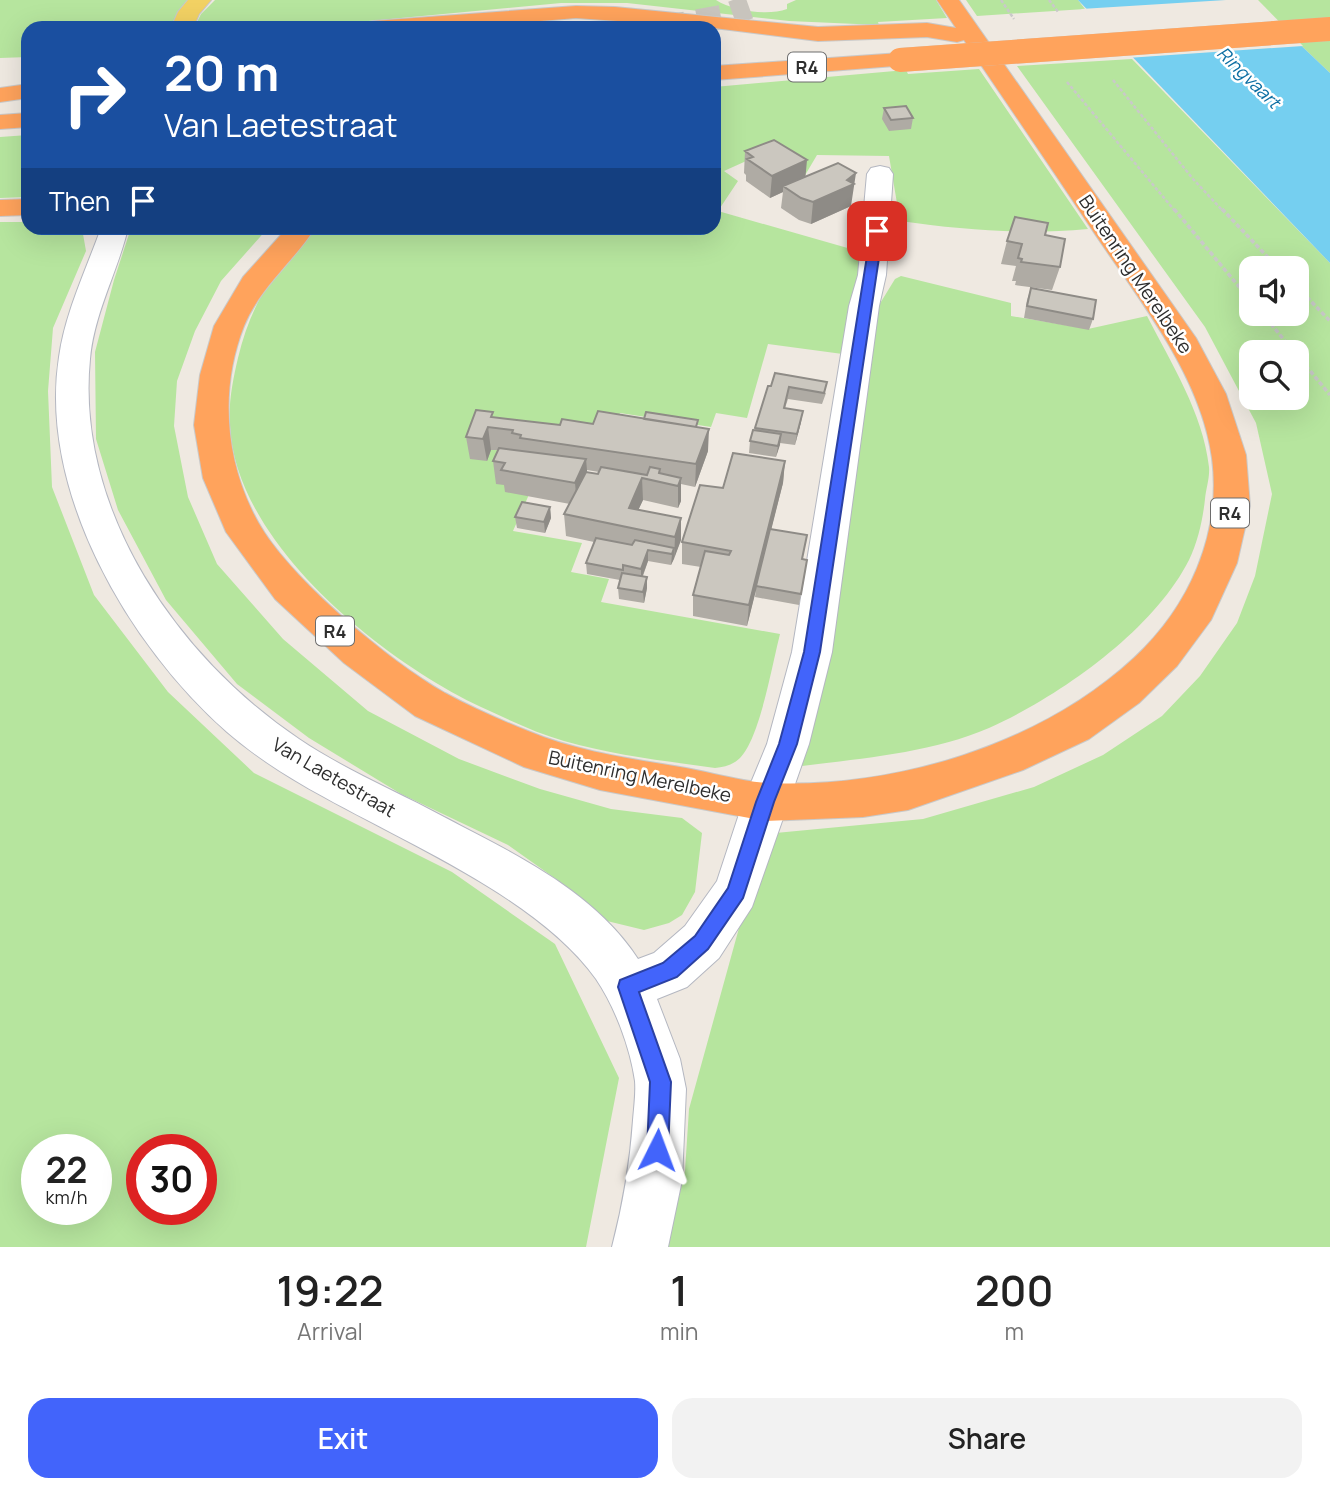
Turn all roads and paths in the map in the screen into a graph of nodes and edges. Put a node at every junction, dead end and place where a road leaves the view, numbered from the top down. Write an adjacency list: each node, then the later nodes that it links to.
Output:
1 (200, 0): 8 (main road)
2 (948, 0): 37 (highway, Buitenring Merelbeke / R4)
3 (1001, 0): 7 (path)
4 (1049, 0): 6 (path)
5 (1330, 9): 13 (highway)
6 (1063, 18)
7 (1015, 20)
8 (185, 21)
9 (462, 21): 10 (highway)
10 (686, 21)
11 (721, 25): 13 (highway)
12 (1330, 29): 13 (highway, R4, bridge)
13 (891, 44): 14 (highway); 17 (highway, R4)
14 (721, 51)
15 (21, 72): 16 (highway)
16 (0, 73)
17 (721, 73)
18 (1110, 76): 29 (path)
19 (1063, 77): 30 (path)
20 (21, 94): 21 (highway)
21 (0, 96)
22 (21, 120): 23 (highway)
23 (0, 122)
24 (880, 174): 37 (street)
25 (21, 206): 26 (highway)
26 (0, 208)
27 (113, 235): 38 (street, Van Laetestraat)
28 (296, 235): 37 (highway, Buitenring Merelbeke / R4)
29 (1267, 256)
30 (1239, 287)
31 (1309, 299): 32 (path)
32 (1330, 321)
33 (1273, 326): 34 (path)
34 (1284, 340)
35 (1309, 370): 36 (path)
36 (1330, 395)
37 (765, 802): 38 (street)
38 (628, 987): 39 (street, Van Laetestraat)
39 (640, 1247)

